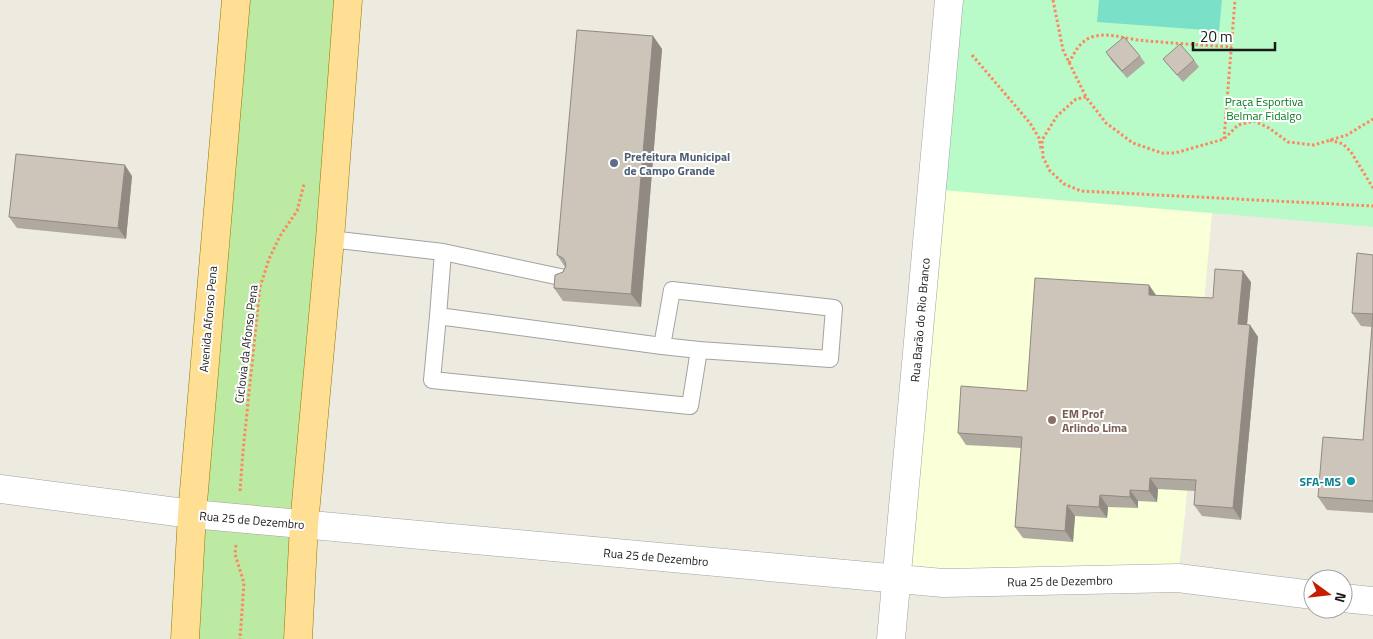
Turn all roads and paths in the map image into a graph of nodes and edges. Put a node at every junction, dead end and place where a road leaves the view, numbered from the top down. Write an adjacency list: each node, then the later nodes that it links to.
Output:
1 (236, 0): 23 (main road, Avenida Afonso Pena)
2 (348, 0): 16 (main road)
3 (1053, 0): 7 (path)
4 (1235, 0): 6 (path)
5 (948, 13): 12 (path); 26 (street, Rua Barão do Rio Branco)
6 (1232, 47): 7 (path); 10 (path)
7 (1069, 63): 8 (path)
8 (1086, 97): 10 (path); 12 (path)
9 (1373, 119): 11 (path)
10 (1224, 139): 11 (path)
11 (1330, 140): 14 (path)
12 (1044, 157): 15 (path)
13 (306, 177): 24 (path, Ciclovia da Afonso Pena)
14 (1373, 188)
15 (1373, 206)
16 (330, 239): 17 (lane); 25 (main road)
17 (443, 252): 18 (lane); 19 (lane)
18 (565, 278)
19 (438, 316): 20 (lane); 21 (lane)
20 (662, 346): 21 (lane); 21 (lane)
21 (699, 350)
22 (0, 489): 23 (street, Rua 25 de Dezembro)
23 (192, 514): 24 (street, Rua 25 de Dezembro); 30 (main road, Avenida Afonso Pena)
24 (238, 519): 25 (street, Rua 25 de Dezembro); 31 (path, Ciclovia da Afonso Pena)
25 (304, 525): 26 (street, Rua 25 de Dezembro); 32 (main road)
26 (897, 578): 27 (street, Rua 25 de Dezembro); 33 (street, Rua Barão do Rio Branco)
27 (1303, 594)
28 (1353, 599): 29 (street)
29 (1373, 601)
30 (185, 639)
31 (240, 639)
32 (298, 639)
33 (891, 639)

